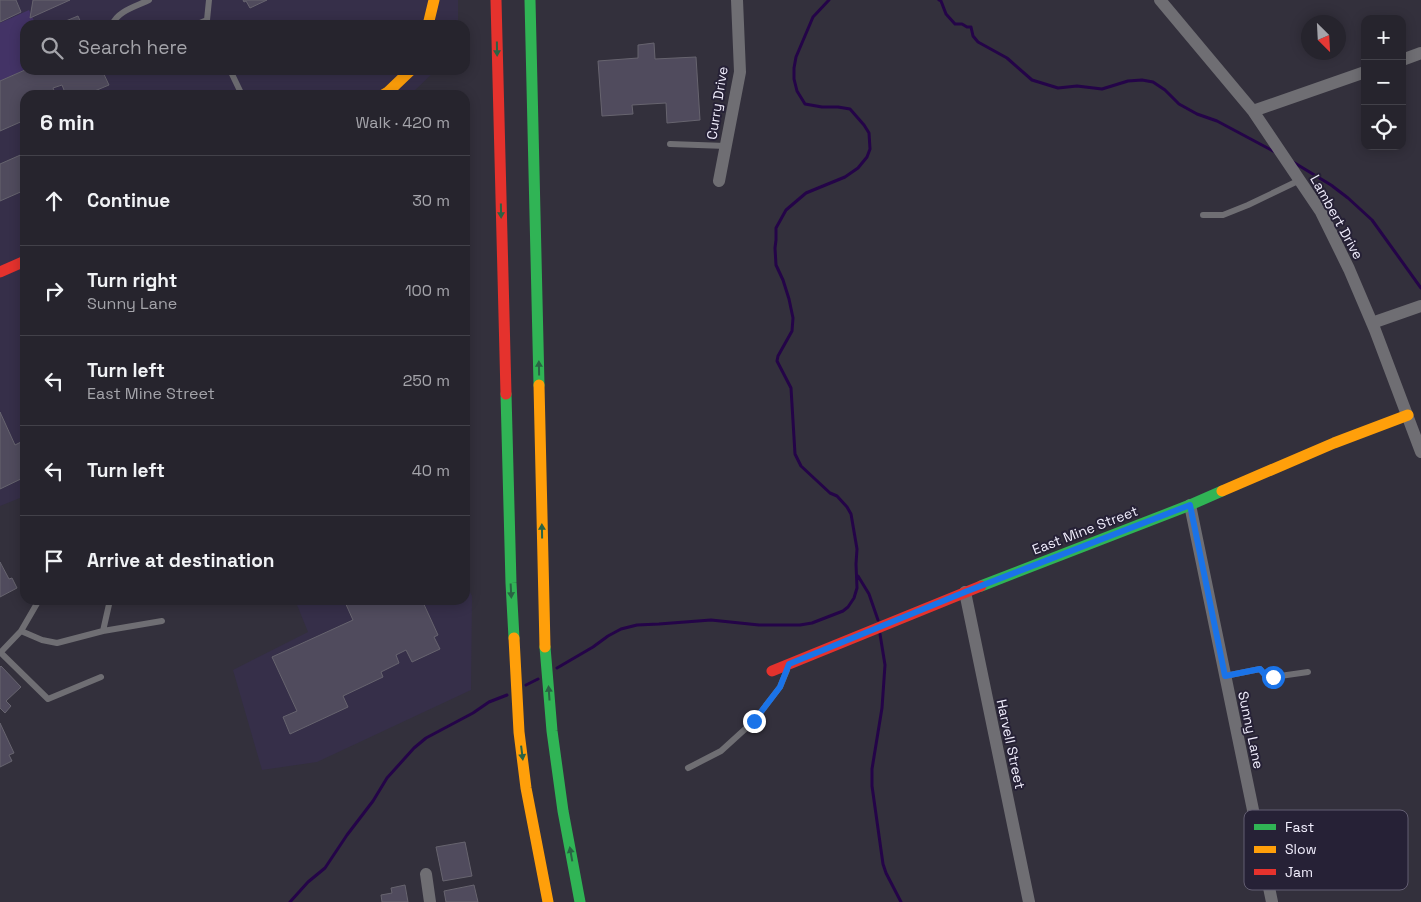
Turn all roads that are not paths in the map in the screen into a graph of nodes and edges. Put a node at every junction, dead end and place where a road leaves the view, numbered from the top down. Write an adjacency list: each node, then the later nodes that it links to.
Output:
1 (149, 0): 8 (lane)
2 (208, 0): 9 (lane)
3 (434, 0): 10 (main road)
4 (496, 0): 47 (main road, one-way to 47)
5 (530, 0): 48 (main road, one-way to 5)
6 (737, 0): 20 (street, Curry Drive)
7 (1160, 0): 18 (street, Lambert Drive)
8 (115, 20)
9 (209, 20)
10 (429, 20)
11 (1421, 53): 12 (street)
12 (1406, 59)
13 (1361, 73): 18 (street)
14 (232, 75): 16 (lane)
15 (406, 75): 17 (main road)
16 (240, 90)
17 (390, 90)
18 (1253, 111): 21 (street, Lambert Drive)
19 (670, 144): 20 (lane)
20 (726, 146): 22 (street, Curry Drive)
21 (1300, 180): 23 (lane); 27 (street, Lambert Drive)
22 (719, 181)
23 (1203, 215)
24 (20, 263): 25 (main road)
25 (0, 272)
26 (1421, 306): 27 (street)
27 (1372, 322): 28 (street, Lambert Drive)
28 (1408, 415): 29 (street, Lambert Drive); 30 (main road, East Mine Street)
29 (1421, 452)
30 (1190, 505): 31 (main road, East Mine Street); 41 (street, Sunny Lane)
31 (965, 592): 38 (main road, East Mine Street); 49 (street, Harvell Street)
32 (36, 605): 35 (lane)
33 (109, 605): 36 (lane)
34 (162, 621): 36 (lane)
35 (21, 631): 36 (lane); 37 (lane)
36 (103, 631)
37 (0, 653): 42 (lane)
38 (789, 664): 39 (main road, East Mine Street); 43 (lane)
39 (772, 671)
40 (1308, 672): 41 (lane)
41 (1225, 676): 44 (street, Sunny Lane)
42 (101, 677)
43 (688, 768)
44 (1253, 810)
45 (426, 874): 46 (street)
46 (430, 902)
47 (548, 902)
48 (580, 902)
49 (1029, 902)

